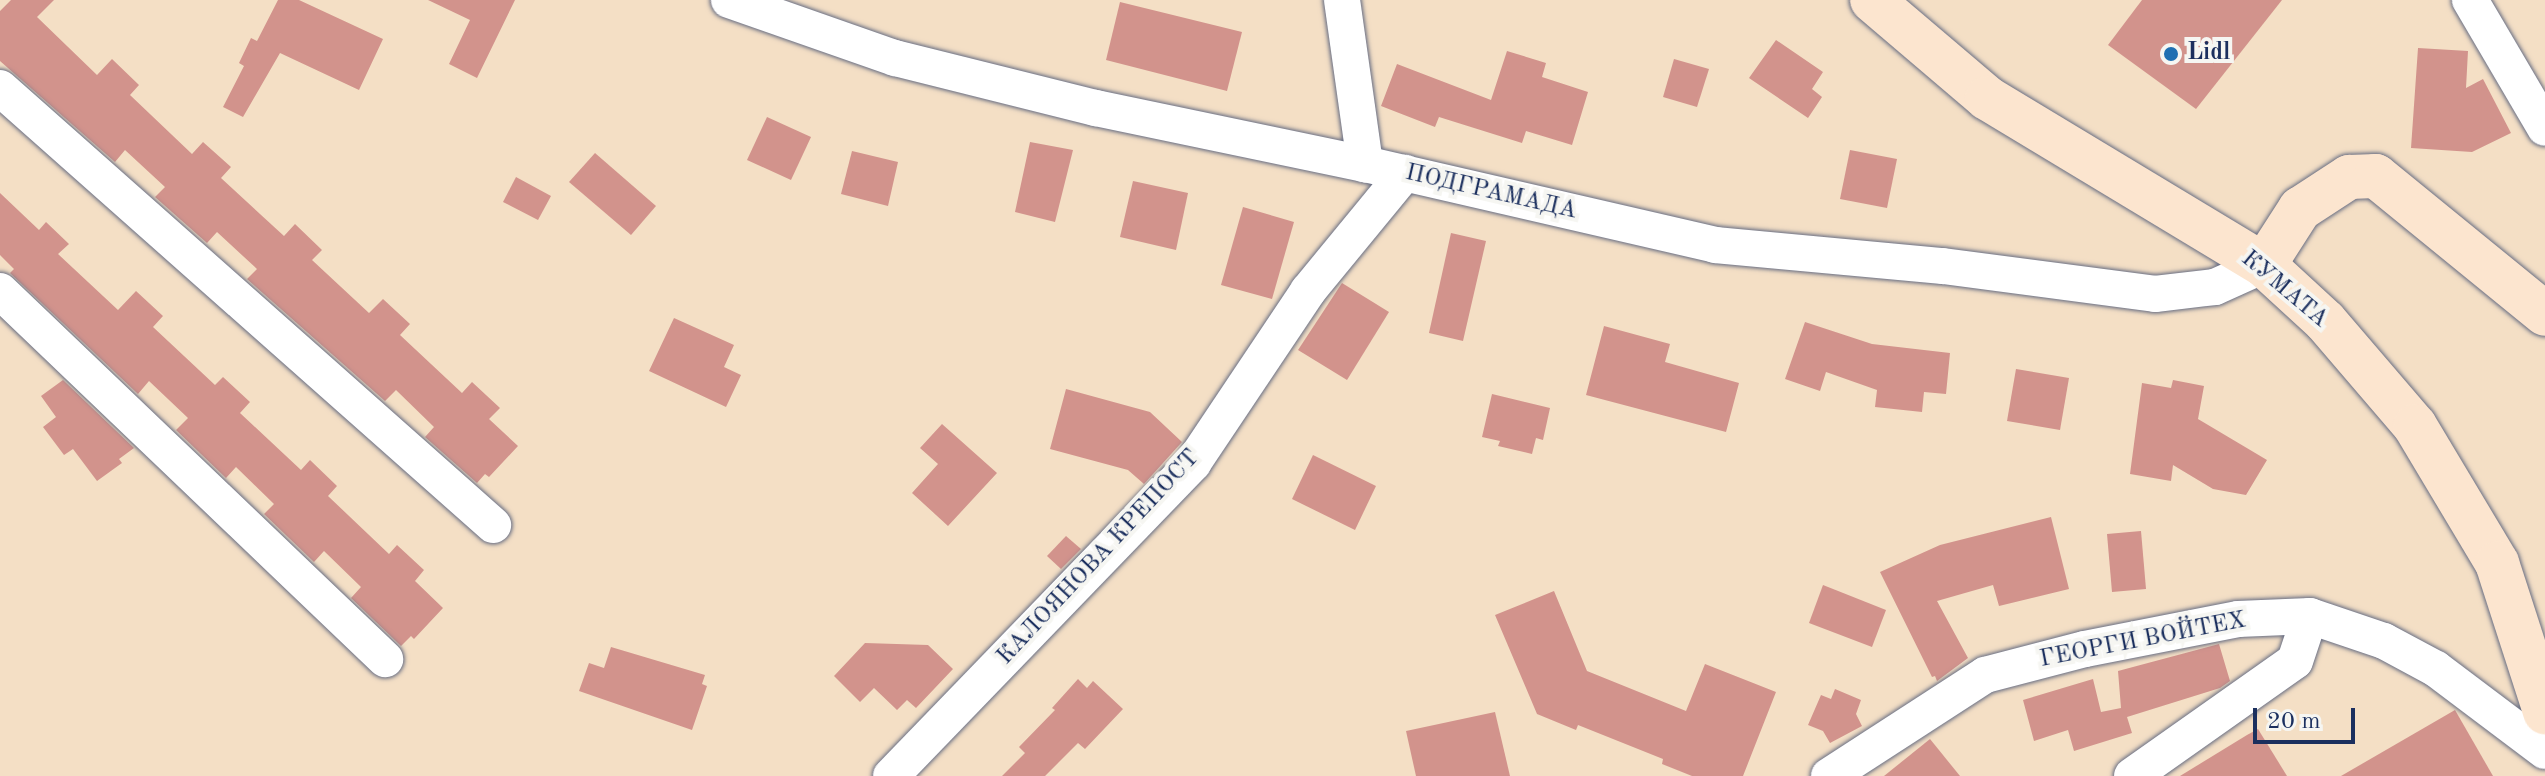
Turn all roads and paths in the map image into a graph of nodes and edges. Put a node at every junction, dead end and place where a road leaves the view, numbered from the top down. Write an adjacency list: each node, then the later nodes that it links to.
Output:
1 (729, 0): 7 (street, ПОДГРАМАДА)
2 (1342, 0): 7 (street)
3 (1872, 0): 9 (main road, КУМАТА)
4 (2470, 0): 6 (street)
5 (0, 88): 12 (street)
6 (2545, 128)
7 (1365, 164): 8 (street, ПОДГРАМАДА)
8 (1405, 173): 9 (street, ПОДГРАМАДА); 17 (street, КАЛОЯНОВА КРЕПОСТ)
9 (2264, 265): 11 (main road); 15 (main road, КУМАТА)
10 (0, 291): 14 (street)
11 (2545, 314)
12 (493, 525)
13 (2310, 616): 16 (street, ГЕОРГИ ВОЙТЕХ); 18 (street, ГЕОРГИ ВОЙТЕХ); 19 (street)
14 (385, 659)
15 (2545, 712)
16 (2545, 751)
17 (891, 776)
18 (1829, 776)
19 (2132, 776)

